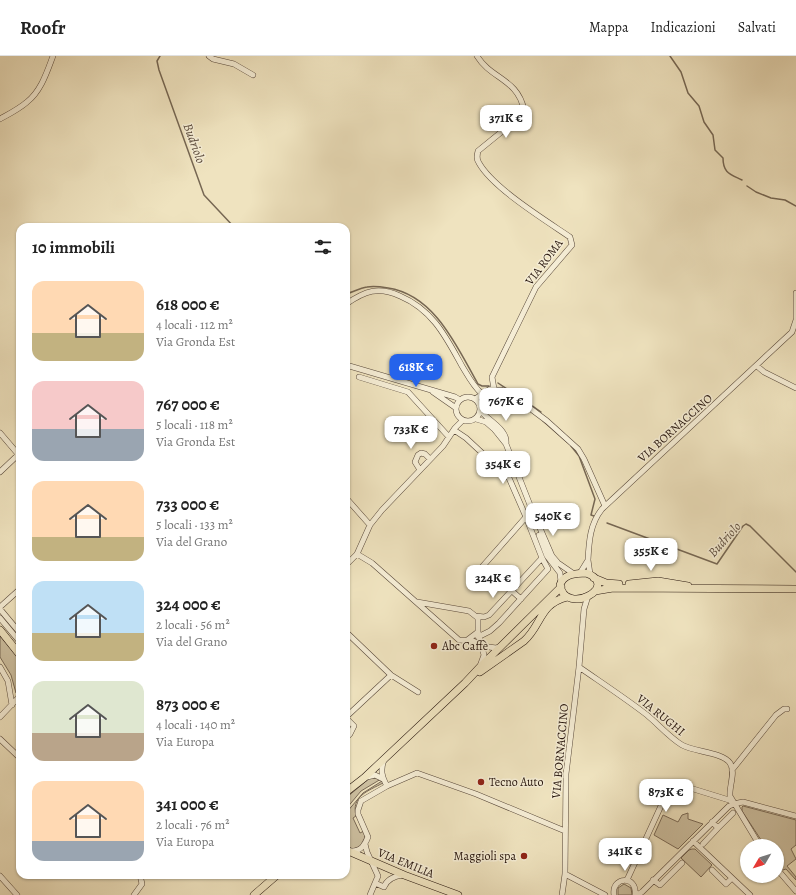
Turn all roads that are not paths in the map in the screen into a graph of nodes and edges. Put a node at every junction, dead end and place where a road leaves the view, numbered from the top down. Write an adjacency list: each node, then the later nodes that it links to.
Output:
1 (53, 56): 5 (street)
2 (209, 56): 4 (street)
3 (477, 56): 13 (street, VIA ROMA)
4 (253, 75)
5 (0, 119)
6 (796, 293): 8 (street, VIA BORNACCINO)
7 (350, 302): 15 (street)
8 (796, 319): 10 (street, VIA BORNACCINO)
9 (350, 365): 14 (street)
10 (757, 366): 12 (street); 33 (street, VIA BORNACCINO)
11 (359, 377): 24 (street)
12 (796, 388)
13 (494, 389): 15 (street); 33 (street)
14 (429, 390): 17 (street); 18 (street)
15 (482, 394): 16 (street)
16 (475, 399): 17 (street); 19 (street)
17 (460, 400): 18 (street)
18 (456, 408): 20 (street)
19 (480, 410): 21 (street); 25 (street)
20 (461, 418): 21 (street); 22 (street)
21 (476, 419): 25 (street)
22 (454, 429): 24 (street); 34 (street)
23 (0, 433): 26 (street)
24 (449, 437): 28 (street)
25 (506, 444): 32 (street)
26 (16, 451)
27 (16, 457): 30 (street)
28 (430, 459): 29 (street); 29 (street)
29 (420, 470): 35 (street)
30 (0, 472)
31 (350, 502): 35 (street)
32 (530, 505): 40 (street); 43 (street)
33 (605, 506): 38 (street, VIA BORNACCINO)
34 (526, 517): 37 (street); 41 (street)
35 (370, 525): 36 (street)
36 (357, 554): 39 (street); 53 (street)
37 (542, 558): 46 (street); 52 (street)
38 (588, 560): 40 (street, VIA BORNACCINO); 42 (street, VIA BORNACCINO)
39 (350, 561)
40 (577, 573): 42 (main road); 43 (main road)
41 (475, 575)
42 (592, 576): 44 (main road); 47 (main road)
43 (561, 584): 50 (main road); 67 (main road)
44 (700, 588): 45 (main road); 47 (main road)
45 (796, 589)
46 (512, 591): 52 (street); 56 (street)
47 (596, 591): 49 (main road)
48 (16, 593): 54 (street)
49 (588, 596): 51 (main road); 55 (street, VIA BORNACCINO)
50 (567, 597): 51 (main road); 73 (main road)
51 (577, 598): 55 (street)
52 (521, 599): 62 (street)
53 (416, 601): 56 (street); 65 (street)
54 (0, 608): 58 (street)
55 (584, 609): 71 (street, VIA BORNACCINO)
56 (476, 616): 62 (street)
57 (0, 618): 60 (street)
58 (14, 625): 59 (street); 60 (street)
59 (16, 628)
60 (9, 629): 64 (street)
61 (0, 630): 68 (main road)
62 (478, 634): 65 (street); 66 (street)
63 (350, 636): 72 (street)
64 (16, 637)
65 (466, 641): 66 (street)
66 (481, 645): 67 (street); 70 (street)
67 (502, 646): 70 (main road)
68 (16, 650)
69 (0, 667): 76 (street)
70 (480, 667): 73 (main road)
71 (579, 667): 85 (street, VIA RUGHI); 95 (street, VIA BORNACCINO)
72 (391, 675): 74 (street); 78 (street)
73 (465, 683): 84 (main road)
74 (418, 692)
75 (16, 700): 76 (street)
76 (12, 705): 79 (street)
77 (787, 709): 85 (street)
78 (350, 713)
79 (0, 717)
80 (350, 722): 81 (street)
81 (350, 734)
82 (0, 739): 83 (street)
83 (16, 754)
84 (385, 758): 86 (main road); 87 (street)
85 (732, 770): 90 (street)
86 (364, 778): 87 (street); 89 (main road)
87 (383, 779): 88 (street)
88 (387, 786): 95 (street); 98 (street)
89 (350, 789)
90 (734, 804): 92 (street); 93 (street); 96 (street); 112 (street)
91 (733, 813): 94 (street)
92 (796, 816)
93 (712, 822): 94 (street); 97 (street)
94 (718, 828): 99 (street)
95 (565, 831): 105 (street, VIA BORNACCINO)
96 (756, 839)
97 (693, 841): 109 (street); 113 (street)
98 (365, 844): 100 (street); 102 (street)
99 (703, 844)
100 (350, 851)
101 (350, 852): 102 (main road, VIA EMILIA)
102 (372, 862): 106 (main road, VIA EMILIA); 114 (street)
103 (682, 863): 113 (street)
104 (712, 870): 109 (street)
105 (565, 874): 121 (street, VIA BORNACCINO); 122 (street)
106 (404, 875): 114 (street); 120 (main road, VIA EMILIA)
107 (0, 876): 116 (street)
108 (784, 877): 115 (street)
109 (732, 878): 125 (street)
110 (141, 879): 117 (street)
111 (272, 879): 118 (main road)
112 (627, 880): 123 (street); 124 (street)
113 (653, 880): 124 (street)
114 (375, 883): 119 (street)
115 (794, 889)
116 (17, 895)
117 (134, 895)
118 (254, 895)
119 (370, 895)
120 (458, 895)
121 (562, 895)
122 (606, 895)
123 (614, 895)
124 (636, 895)
125 (750, 895)

